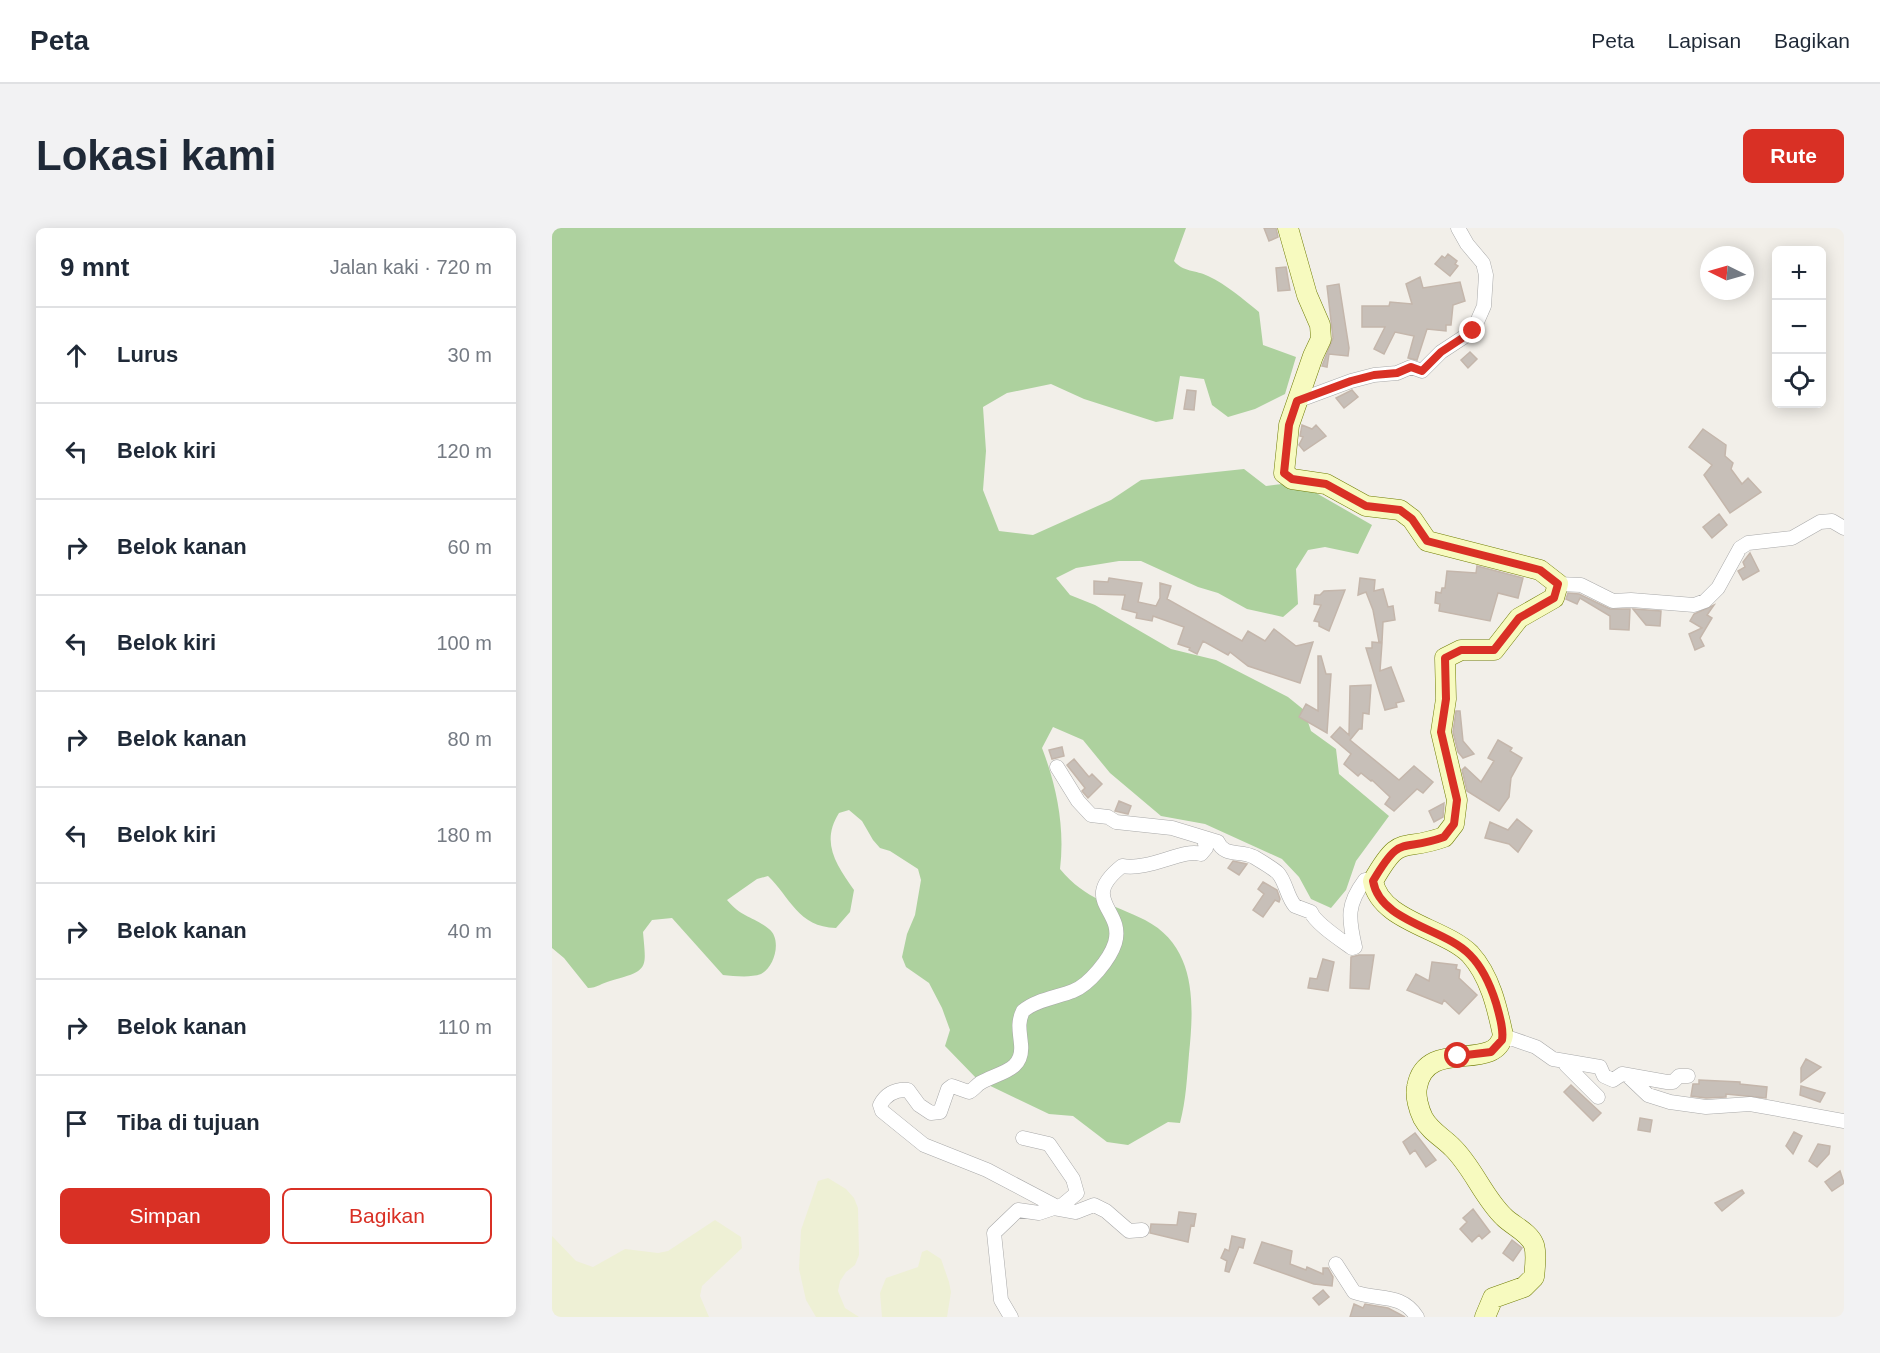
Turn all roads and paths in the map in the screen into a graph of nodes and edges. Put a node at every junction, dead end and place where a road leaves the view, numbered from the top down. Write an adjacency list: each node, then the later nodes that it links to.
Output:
1 (1288, 228): 3 (street)
2 (1458, 228): 3 (street)
3 (1297, 401): 5 (street)
4 (1844, 528): 5 (street)
5 (1558, 584): 8 (street)
6 (1057, 767): 7 (street)
7 (1204, 839): 8 (street); 16 (street)
8 (1373, 881): 9 (street)
9 (1502, 1040): 10 (street); 21 (street)
10 (1566, 1062): 11 (street); 13 (street)
11 (1628, 1076): 12 (street); 14 (street)
12 (1688, 1076)
13 (1598, 1097)
14 (1844, 1121)
15 (1023, 1138): 16 (street)
16 (1059, 1208): 17 (street); 19 (street)
17 (1142, 1230)
18 (1336, 1264): 20 (street)
19 (1011, 1317)
20 (1417, 1317)
21 (1485, 1317)

